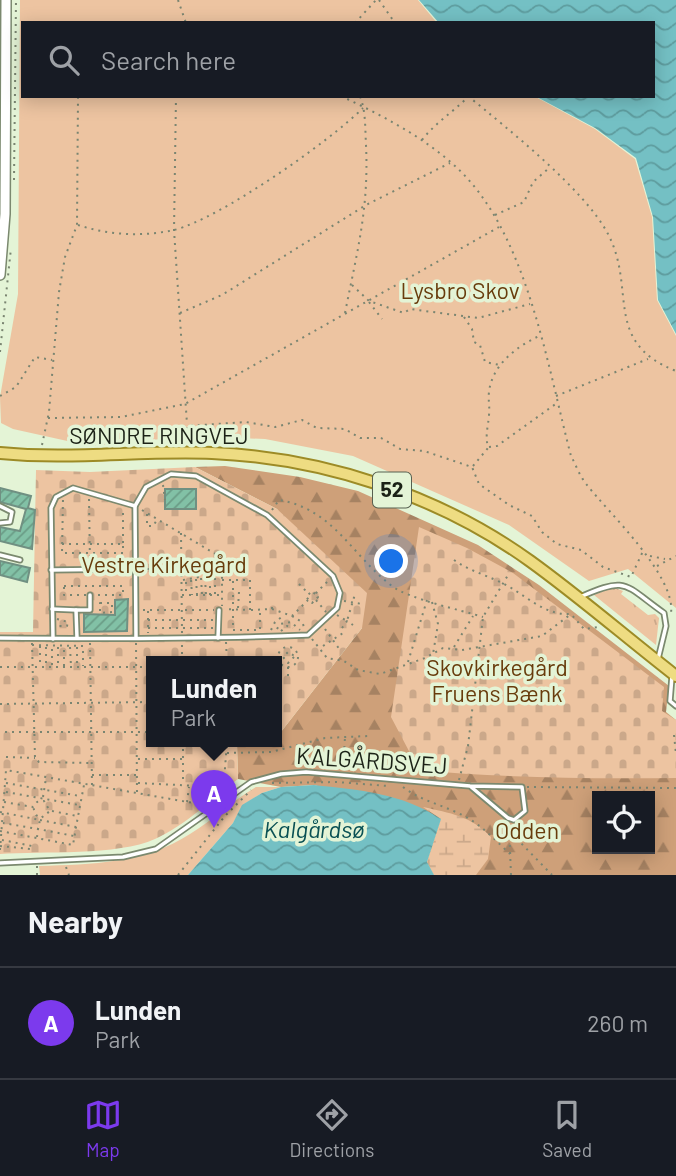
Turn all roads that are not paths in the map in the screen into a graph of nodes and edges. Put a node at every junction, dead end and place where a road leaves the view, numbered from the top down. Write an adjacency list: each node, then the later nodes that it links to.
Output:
1 (6, 0): 2 (street)
2 (0, 275)
3 (0, 453): 12 (main road, SØNDRE RINGVEJ / 52)
4 (0, 506): 6 (lane)
5 (135, 506): 9 (lane); 10 (lane); 18 (lane)
6 (0, 523)
7 (0, 555): 8 (lane)
8 (20, 560)
9 (135, 569): 10 (lane); 17 (lane)
10 (51, 570): 13 (lane)
11 (90, 595): 14 (lane)
12 (578, 597): 21 (main road, SØNDRE RINGVEJ / 52); 21 (lane)
13 (52, 609): 14 (lane); 19 (lane)
14 (76, 610): 20 (lane)
15 (220, 610): 18 (lane)
16 (0, 638): 19 (lane)
17 (136, 638): 18 (lane); 20 (lane)
18 (219, 638)
19 (53, 639): 20 (lane)
20 (77, 639)
21 (657, 661): 22 (main road, SØNDRE RINGVEJ / 52)
22 (674, 674): 23 (lane)
23 (676, 706)
24 (470, 786): 24 (lane, KALGÅRDSVEJ); 25 (lane, KALGÅRDSVEJ)
25 (0, 863)

